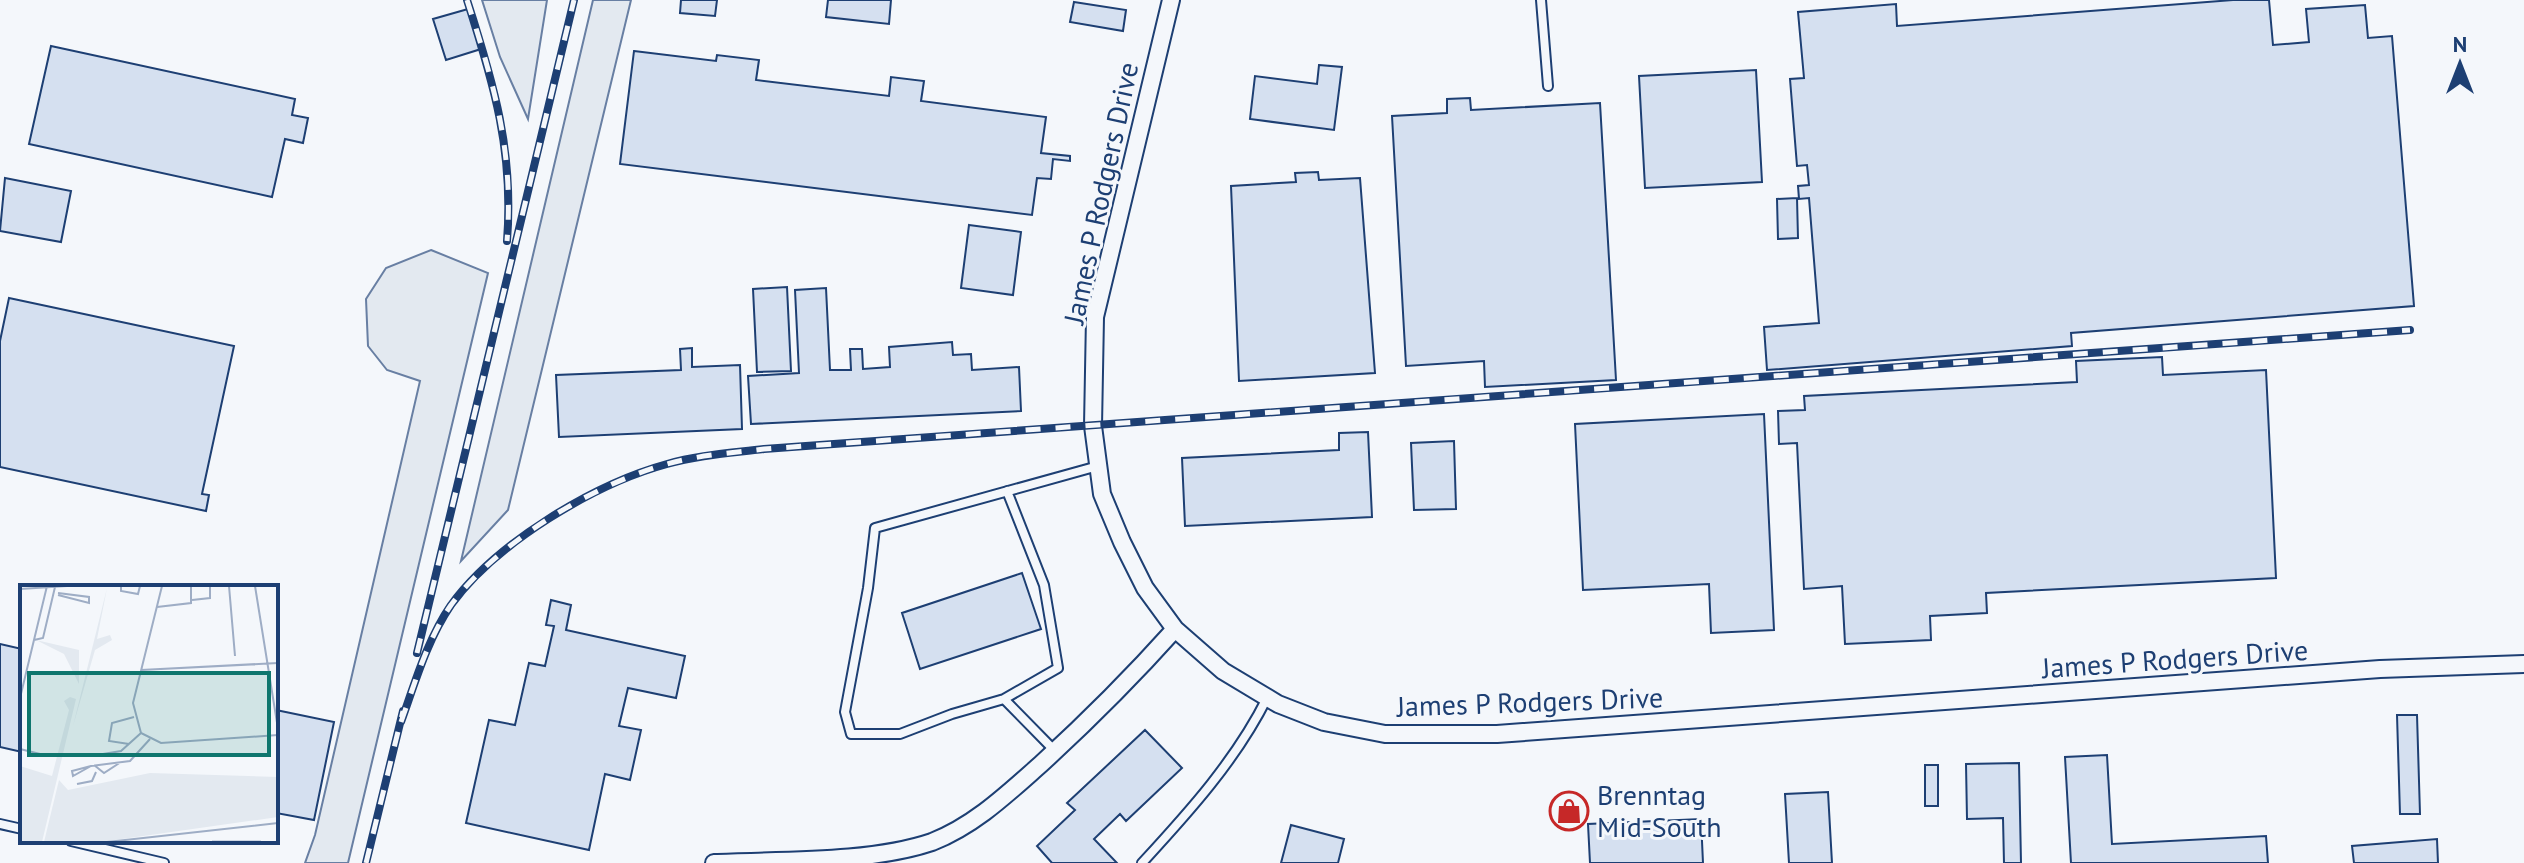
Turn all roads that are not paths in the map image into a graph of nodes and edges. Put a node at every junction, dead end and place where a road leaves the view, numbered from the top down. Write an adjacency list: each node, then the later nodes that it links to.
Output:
1 (1171, 0): 4 (street, James P Rodgers Drive)
2 (1541, 0): 3 (lane)
3 (1548, 86)
4 (1099, 466): 5 (lane); 6 (street, James P Rodgers Drive)
5 (1007, 491): 9 (lane); 9 (lane)
6 (1175, 629): 8 (street, James P Rodgers Drive); 10 (street)
7 (2524, 664): 8 (street, James P Rodgers Drive)
8 (1268, 698): 16 (lane)
9 (1004, 699): 10 (lane)
10 (1055, 751): 15 (street)
11 (0, 824): 12 (lane)
12 (20, 829)
13 (79, 843): 14 (lane)
14 (164, 863)
15 (714, 863)
16 (1142, 863)

